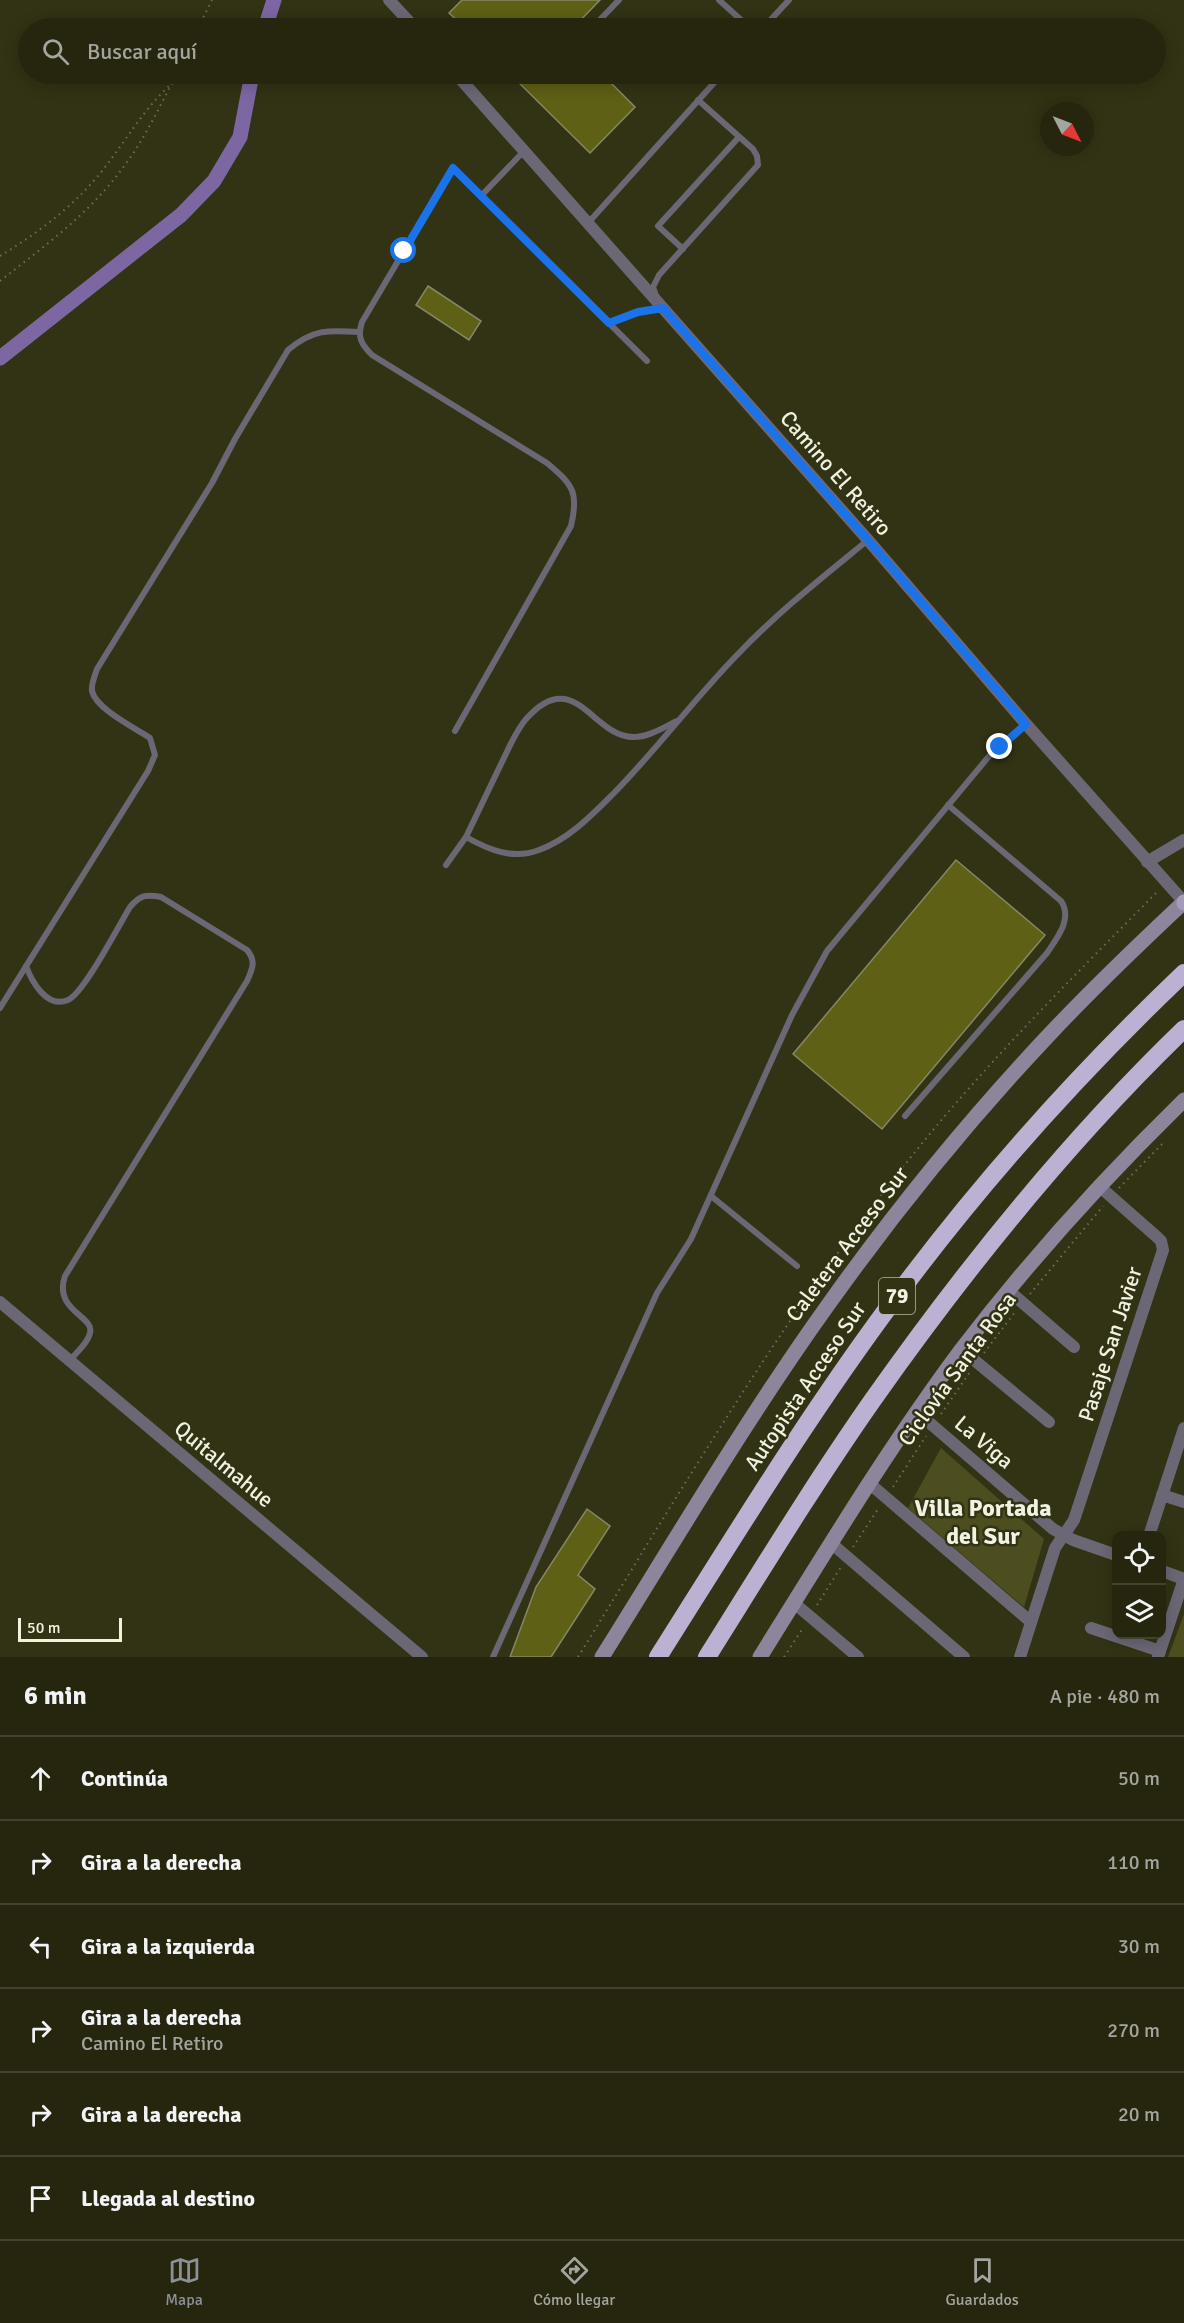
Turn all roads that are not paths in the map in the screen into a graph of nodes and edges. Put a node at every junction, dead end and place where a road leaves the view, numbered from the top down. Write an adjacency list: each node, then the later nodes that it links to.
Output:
1 (389, 0): 5 (street)
2 (619, 0): 6 (lane)
3 (719, 0): 7 (lane)
4 (789, 0): 8 (lane)
5 (406, 18)
6 (602, 18)
7 (739, 18)
8 (772, 18)
9 (465, 84): 13 (street, Camino El Retiro)
10 (713, 84): 11 (lane)
11 (698, 100): 12 (lane); 15 (lane)
12 (739, 137): 16 (lane); 16 (lane)
13 (525, 150): 14 (lane); 15 (street, Camino El Retiro)
14 (481, 196): 18 (lane); 19 (lane)
15 (588, 223): 17 (street, Camino El Retiro)
16 (683, 249): 17 (lane)
17 (660, 305): 18 (lane); 21 (street, Camino El Retiro)
18 (609, 323): 20 (lane)
19 (359, 332): 24 (lane); 31 (lane)
20 (647, 361)
21 (868, 540): 22 (lane); 23 (street, Camino El Retiro)
22 (680, 720): 26 (lane); 26 (lane)
23 (1026, 724): 25 (lane); 28 (street, Camino El Retiro)
24 (455, 731)
25 (948, 805): 36 (lane); 38 (lane)
26 (466, 837): 29 (lane)
27 (1184, 840): 28 (street)
28 (1147, 861): 30 (street, Camino El Retiro)
29 (446, 865)
30 (1184, 902): 63 (main road, Caletera Acceso Sur)
31 (26, 966): 33 (lane); 44 (lane)
32 (1184, 973): 64 (highway, Autopista Acceso Sur / 79)
33 (0, 1008)
34 (1184, 1029): 65 (highway, 79)
35 (1184, 1100): 37 (main road)
36 (905, 1116)
37 (1099, 1186): 40 (main road); 52 (street, Pasaje San Javier)
38 (711, 1196): 39 (lane); 62 (lane)
39 (797, 1266)
40 (1009, 1291): 42 (street); 43 (main road)
41 (0, 1302): 44 (street, Quitalmahue)
42 (1074, 1347)
43 (962, 1350): 45 (main road); 46 (street)
44 (70, 1361): 61 (street, Quitalmahue)
45 (917, 1412): 48 (main road); 52 (street, La Viga)
46 (1049, 1422)
47 (1184, 1428): 49 (street)
48 (868, 1483): 53 (main road); 58 (street)
49 (1162, 1495): 50 (street); 51 (street)
50 (1184, 1502)
51 (1151, 1531)
52 (1063, 1536): 54 (street, La Viga); 58 (street, Pasaje San Javier)
53 (831, 1543): 57 (main road); 68 (street)
54 (1112, 1554)
55 (1166, 1573): 56 (street)
56 (1184, 1579): 60 (street)
57 (794, 1603): 66 (main road); 67 (street)
58 (1031, 1622): 69 (street, Pasaje San Javier)
59 (1091, 1628): 60 (street)
60 (1159, 1654)
61 (422, 1657)
62 (494, 1657)
63 (602, 1657)
64 (658, 1657)
65 (707, 1657)
66 (760, 1657)
67 (858, 1657)
68 (964, 1657)
69 (1020, 1657)

